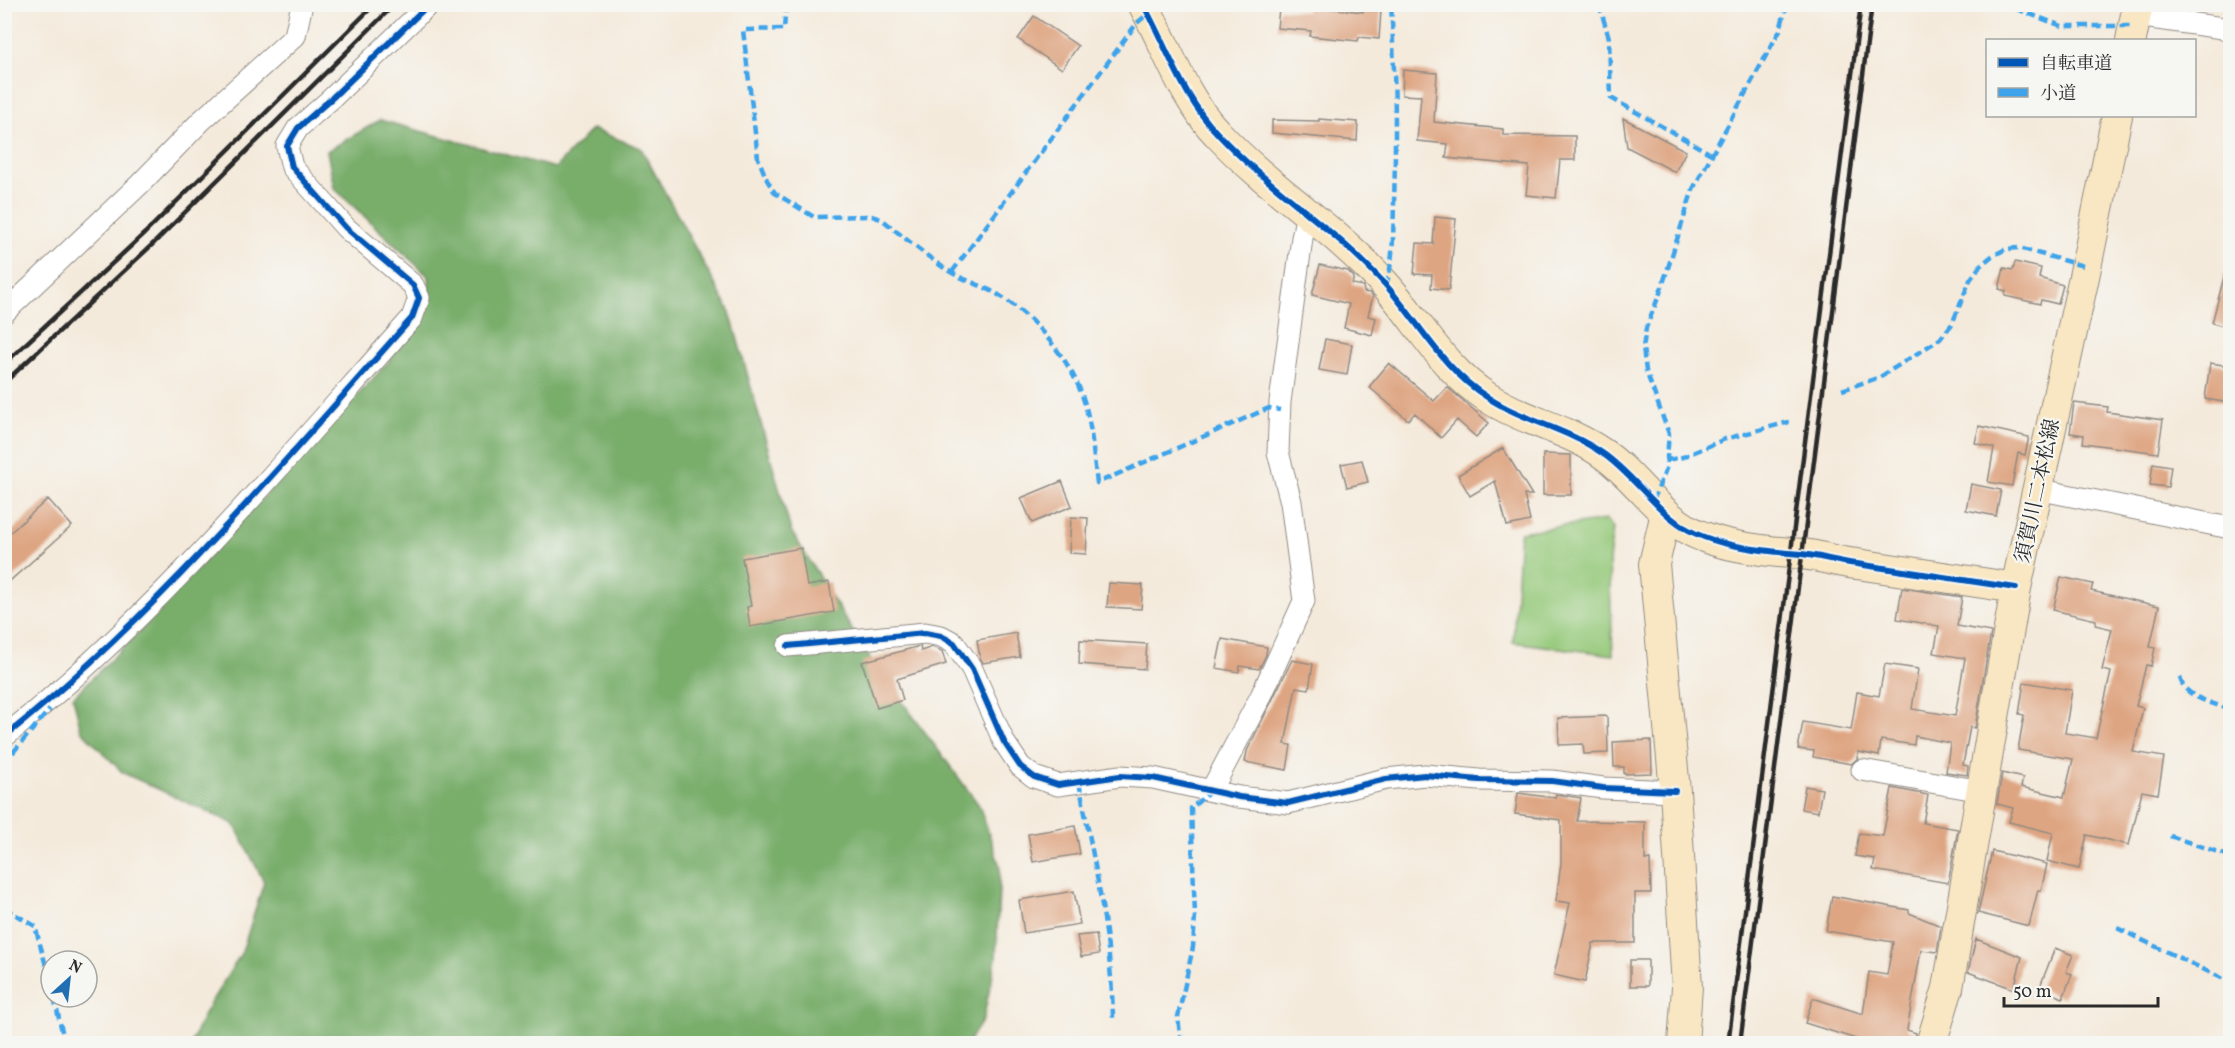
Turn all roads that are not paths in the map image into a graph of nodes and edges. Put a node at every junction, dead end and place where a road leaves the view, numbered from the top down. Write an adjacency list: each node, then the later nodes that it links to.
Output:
1 (302, 4): 8 (street)
2 (429, 4): 14 (street)
3 (1143, 4): 7 (street)
4 (2135, 20): 5 (street)
5 (2230, 29)
6 (2117, 117): 9 (street, 須賀川二本松線)
7 (1311, 215): 10 (street); 17 (street)
8 (4, 313)
9 (2037, 489): 11 (street); 12 (street, 須賀川二本松線)
10 (1666, 513): 12 (street); 18 (street)
11 (2230, 528)
12 (2016, 588): 16 (street, 須賀川二本松線)
13 (788, 646): 17 (street)
14 (4, 737)
15 (1862, 770): 16 (street)
16 (1982, 790): 20 (street, 須賀川二本松線)
17 (1211, 791): 18 (street)
18 (1675, 791): 19 (street)
19 (1683, 1044)
20 (1931, 1044)

